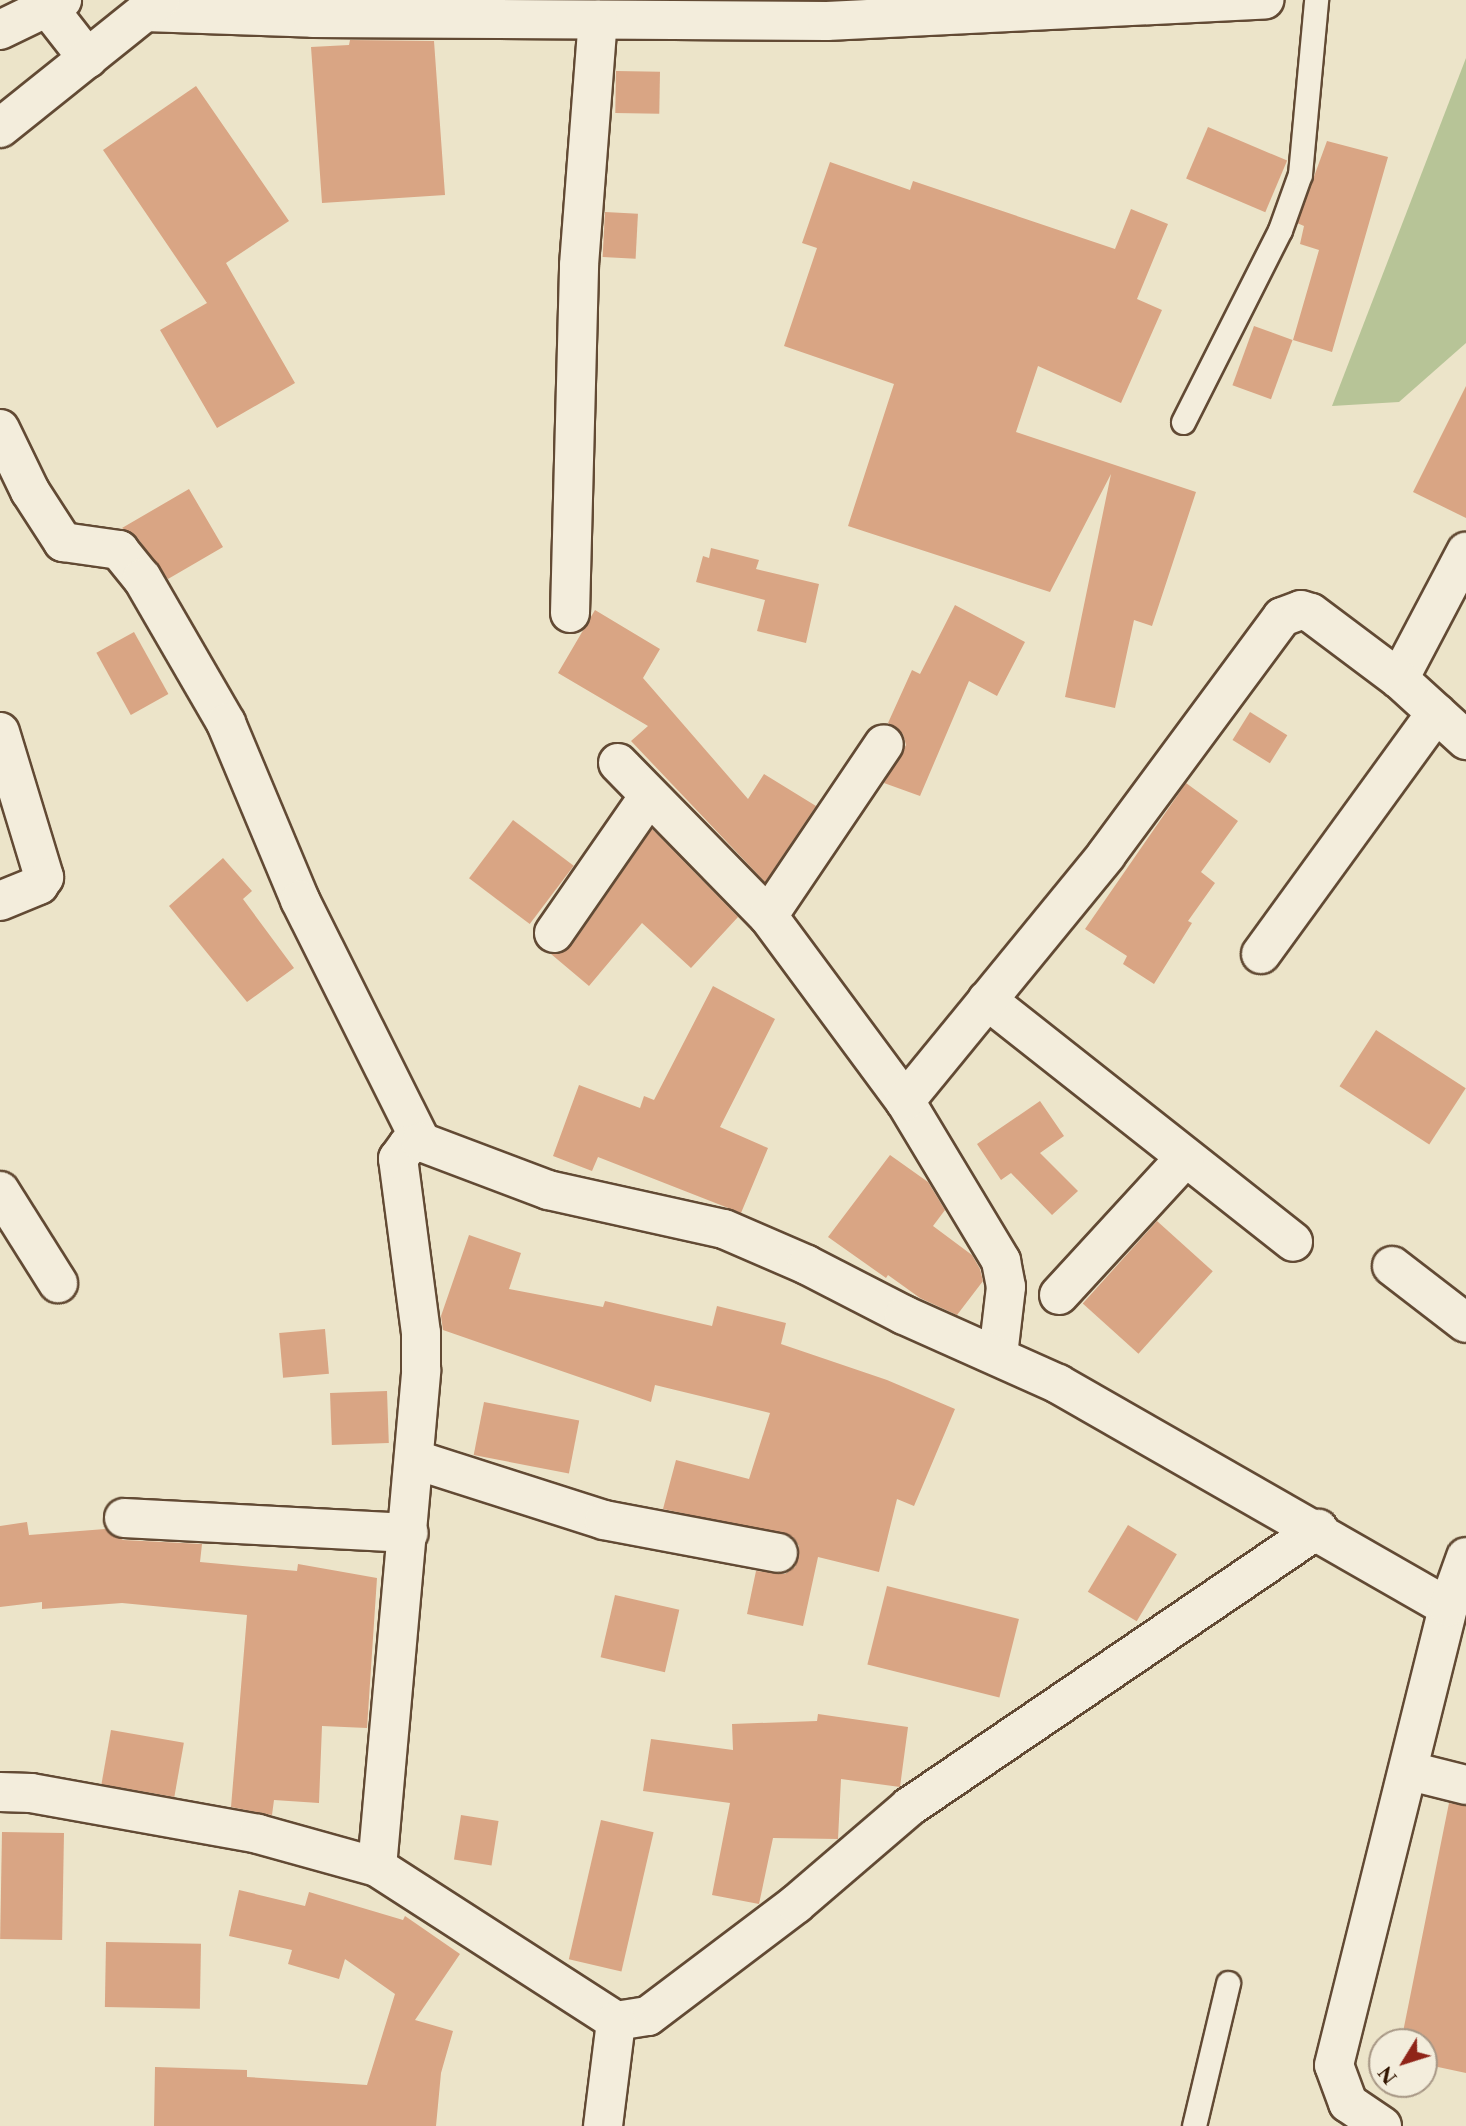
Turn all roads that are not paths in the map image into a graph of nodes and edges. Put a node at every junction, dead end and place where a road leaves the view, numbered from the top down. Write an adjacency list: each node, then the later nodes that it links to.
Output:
1 (1264, 0): 6 (street)
2 (1316, 0): 10 (lane)
3 (55, 5): 7 (street); 8 (street)
4 (153, 6): 5 (street); 8 (street)
5 (311, 9): 6 (street)
6 (597, 20): 13 (street)
7 (0, 30)
8 (88, 59): 9 (street)
9 (0, 128)
10 (1183, 422)
11 (0, 429): 27 (street)
12 (1466, 552): 14 (street)
13 (570, 614)
14 (1399, 679): 15 (street); 25 (street)
15 (1436, 713): 17 (street); 24 (street)
16 (0, 732): 21 (street)
17 (1466, 740)
18 (884, 744): 22 (street)
19 (618, 763): 20 (street)
20 (649, 796): 22 (street); 23 (street)
21 (0, 901)
22 (768, 916): 26 (street)
23 (554, 933)
24 (1261, 954)
25 (987, 1000): 26 (street); 28 (street)
26 (905, 1101): 35 (street)
27 (421, 1142): 35 (street); 36 (street)
28 (1185, 1158): 30 (street); 33 (street)
29 (0, 1191): 32 (street)
30 (1293, 1242)
31 (1392, 1266): 34 (street)
32 (58, 1283)
33 (1059, 1295)
34 (1466, 1322)
35 (998, 1355): 38 (street)
36 (416, 1460): 39 (street); 40 (street)
37 (124, 1518): 39 (street)
38 (1318, 1529): 42 (street); 48 (street)
39 (409, 1533): 46 (street)
40 (778, 1553)
41 (1466, 1557): 42 (street)
42 (1448, 1607): 43 (street)
43 (1410, 1771): 44 (street); 51 (street)
44 (1466, 1785)
45 (0, 1792): 46 (street)
46 (377, 1867): 48 (street)
47 (1228, 1983): 50 (lane)
48 (616, 2021): 49 (street)
49 (603, 2126)
50 (1194, 2126)
51 (1382, 2126)

